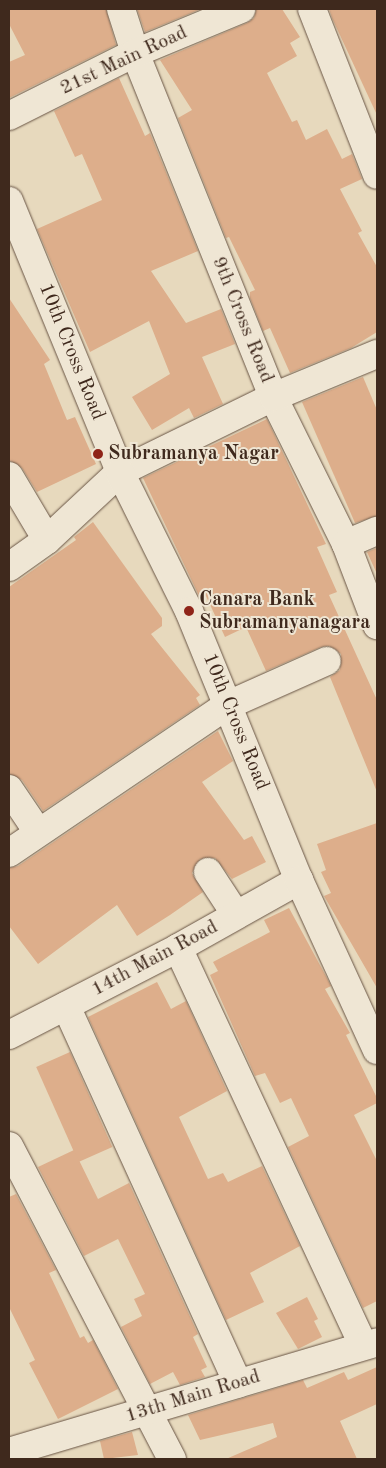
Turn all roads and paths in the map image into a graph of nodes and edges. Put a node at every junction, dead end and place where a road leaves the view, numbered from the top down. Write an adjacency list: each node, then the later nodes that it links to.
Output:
1 (121, 9): 4 (street, 9th Cross Road)
2 (242, 9): 4 (street, 21st Main Road)
3 (312, 9): 6 (street)
4 (135, 53): 5 (street, 21st Main Road); 9 (street, 9th Cross Road)
5 (9, 116)
6 (375, 159)
7 (9, 201): 10 (street, 10th Cross Road)
8 (377, 354): 9 (street)
9 (273, 398): 10 (street); 14 (street, 9th Cross Road)
10 (120, 472): 13 (street); 18 (street, 10th Cross Road)
11 (9, 476): 13 (street)
12 (377, 531): 14 (street)
13 (47, 540): 15 (street)
14 (346, 544): 16 (street, 9th Cross Road)
15 (9, 567)
16 (377, 625)
17 (327, 661): 18 (street)
18 (228, 705): 20 (street); 23 (street, 10th Cross Road)
19 (9, 789): 20 (street)
20 (38, 832): 21 (street)
21 (9, 853)
22 (208, 872): 24 (street)
23 (299, 880): 24 (street, 14th Main Road); 28 (street, 10th Cross Road)
24 (236, 915): 25 (street, 14th Main Road)
25 (178, 948): 26 (street, 14th Main Road); 30 (street)
26 (66, 1006): 27 (street, 14th Main Road); 31 (street)
27 (9, 1035)
28 (377, 1050)
29 (9, 1146): 32 (street)
30 (370, 1344): 31 (street, 13th Main Road)
31 (238, 1384): 32 (street, 13th Main Road)
32 (148, 1412): 33 (street, 13th Main Road); 34 (street)
33 (9, 1452)
34 (172, 1459)

